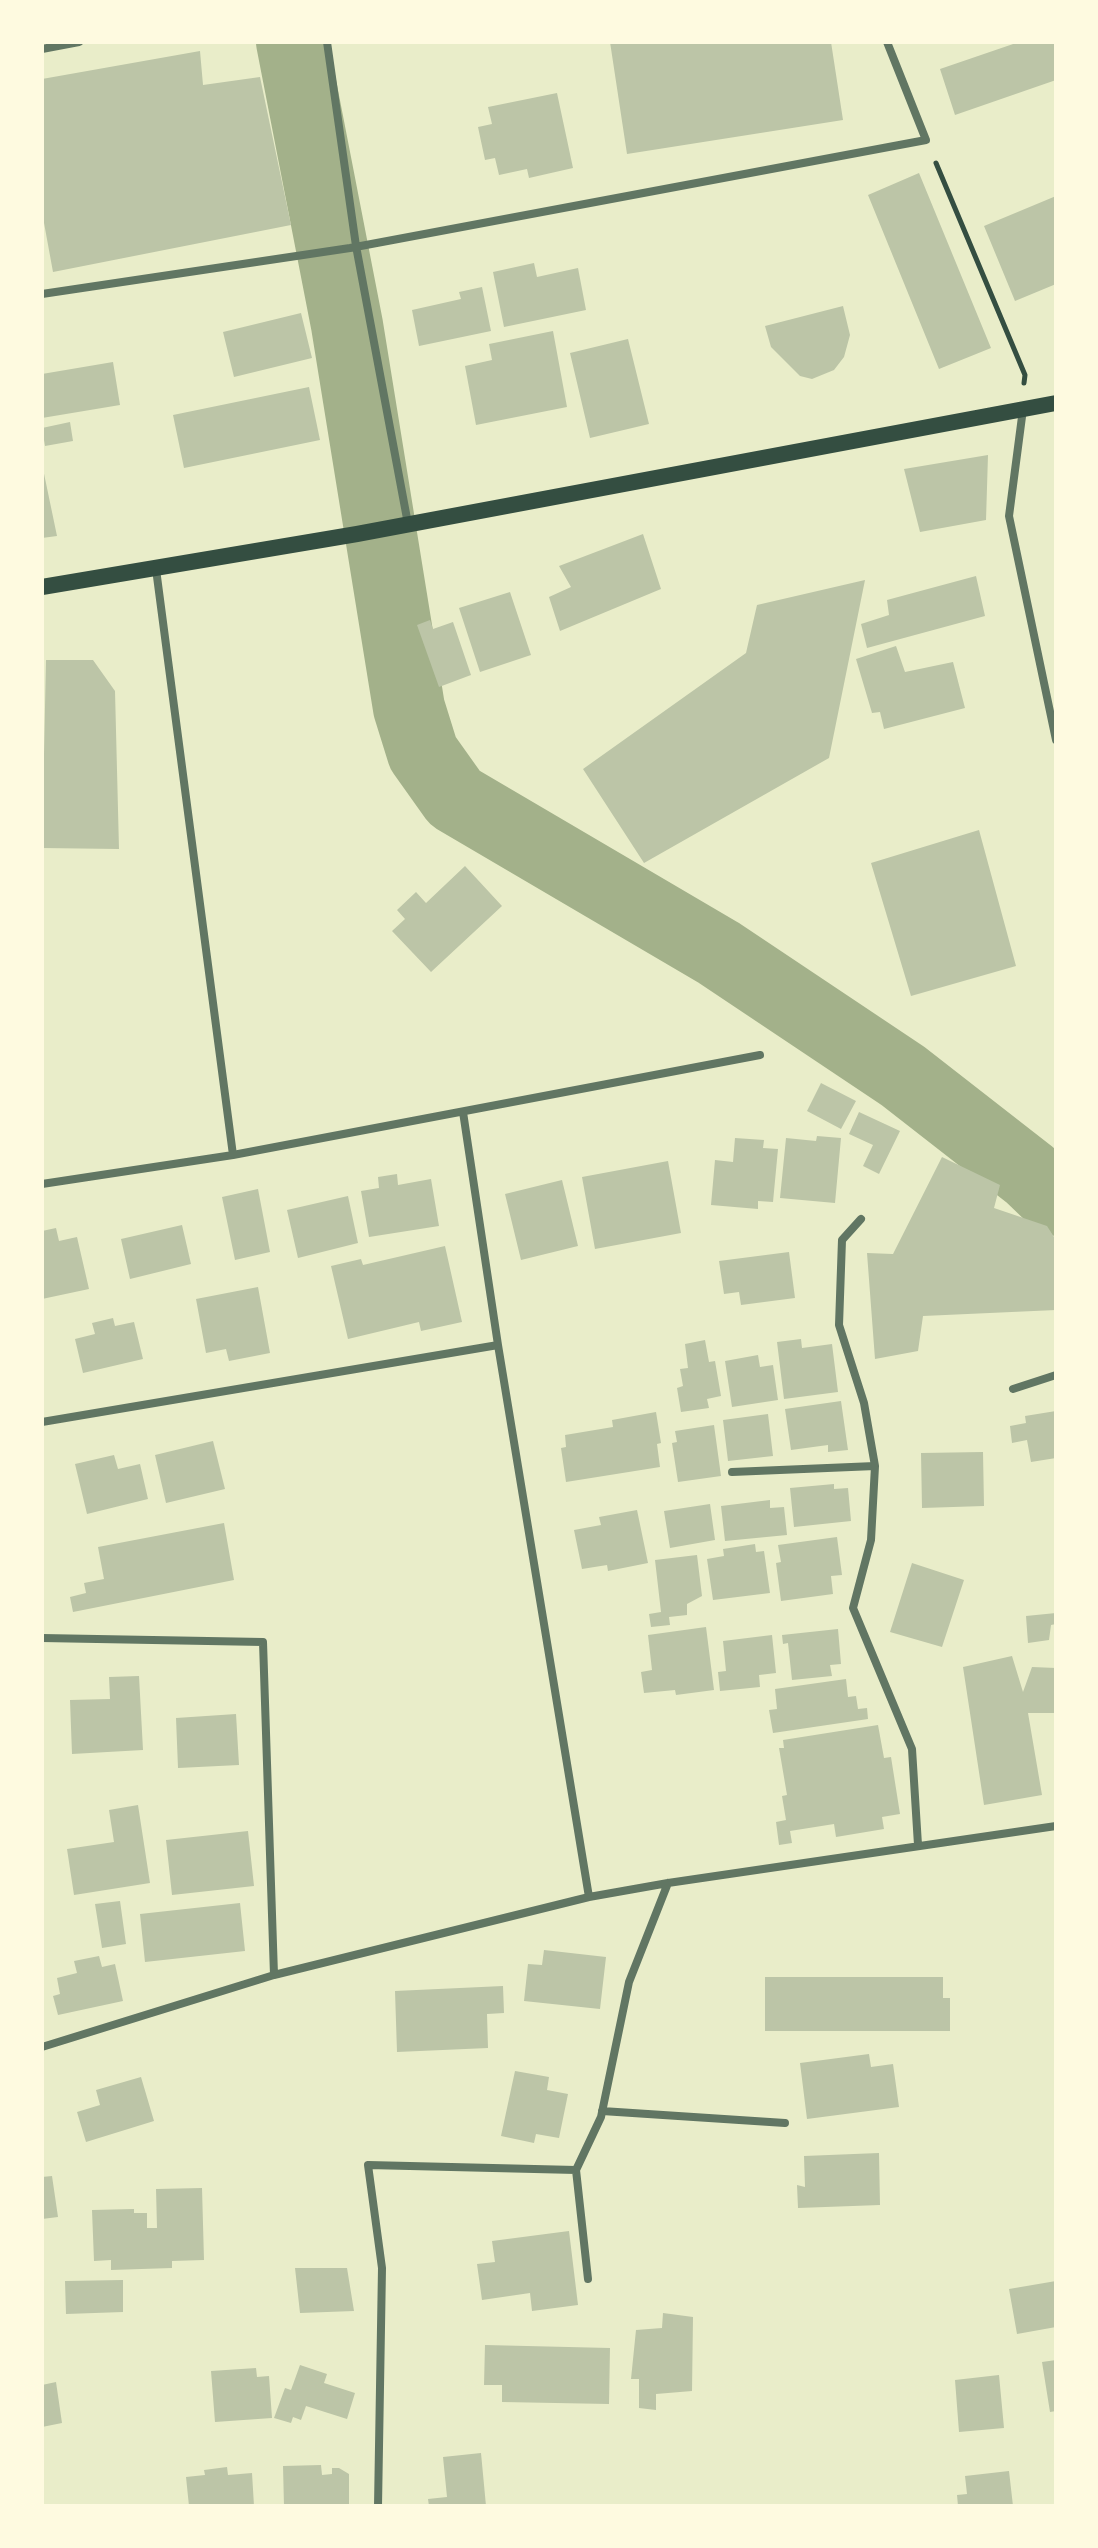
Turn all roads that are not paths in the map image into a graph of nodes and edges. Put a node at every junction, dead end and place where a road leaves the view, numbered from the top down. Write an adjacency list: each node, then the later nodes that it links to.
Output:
1 (79, 42): 4 (street)
2 (327, 42): 5 (street)
3 (887, 42): 5 (street)
4 (42, 49)
5 (353, 247): 6 (street); 9 (street)
6 (42, 294)
7 (1056, 403): 8 (main road)
8 (1023, 408): 9 (main road); 12 (street)
9 (404, 525): 10 (main road)
10 (156, 569): 11 (main road); 15 (street)
11 (42, 587)
12 (1056, 740)
13 (760, 1055): 14 (street)
14 (463, 1112): 15 (street); 18 (street)
15 (233, 1155): 16 (street)
16 (42, 1184)
17 (861, 1219): 22 (street)
18 (498, 1345): 21 (street); 28 (street)
19 (1056, 1375): 20 (street)
20 (1013, 1389)
21 (42, 1422)
22 (875, 1466): 23 (street); 26 (street)
23 (732, 1472)
24 (42, 1638): 29 (street)
25 (1056, 1826): 26 (street)
26 (918, 1845): 27 (street)
27 (668, 1883): 28 (street); 31 (street)
28 (589, 1897): 29 (street)
29 (274, 1975): 30 (street)
30 (42, 2047)
31 (602, 2111): 32 (street); 33 (street)
32 (785, 2123)
33 (576, 2170): 34 (street); 35 (street)
34 (588, 2279)
35 (378, 2506)

